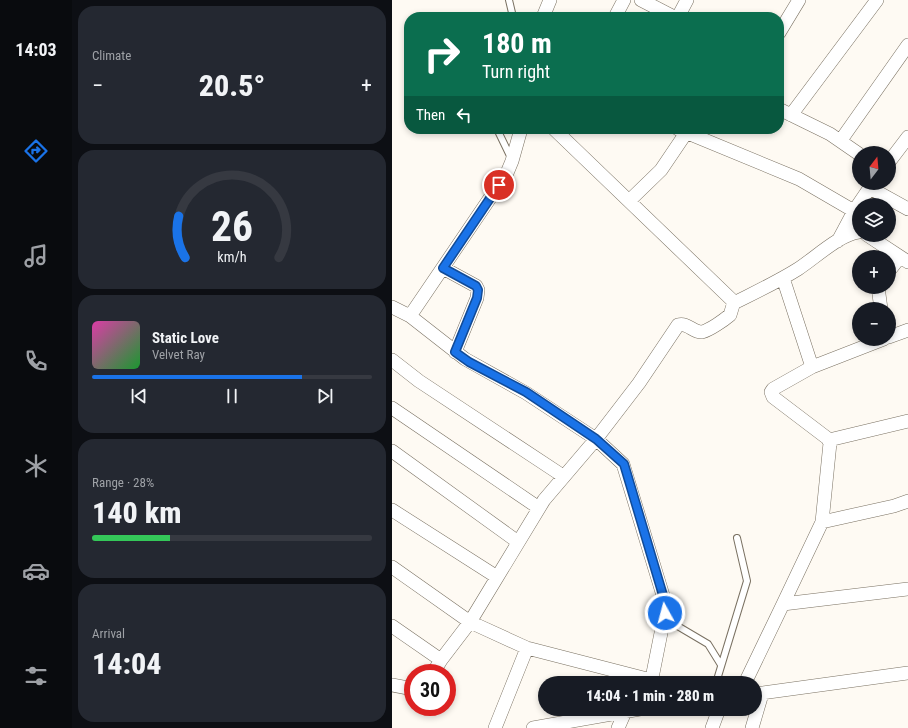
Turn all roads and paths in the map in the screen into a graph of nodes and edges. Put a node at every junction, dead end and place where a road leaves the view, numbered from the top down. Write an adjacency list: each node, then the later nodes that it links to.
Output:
1 (509, 0): 8 (lane)
2 (550, 0): 9 (street)
3 (624, 0): 10 (street)
4 (641, 0): 11 (street)
5 (687, 0): 12 (street)
6 (799, 0): 13 (street)
7 (877, 0): 15 (street)
8 (512, 12)
9 (545, 12)
10 (618, 12)
11 (664, 12)
12 (681, 12)
13 (784, 25)
14 (908, 45): 21 (street)
15 (785, 112): 21 (street)
16 (499, 134): 25 (lane)
17 (520, 134): 25 (street)
18 (559, 134): 27 (street)
19 (680, 134): 27 (street)
20 (689, 134): 29 (street)
21 (841, 140): 23 (street)
22 (907, 141): 24 (street)
23 (852, 149)
24 (896, 154)
25 (512, 161): 35 (street)
26 (880, 190): 28 (street)
27 (629, 201): 37 (street)
28 (908, 208)
29 (852, 210)
30 (852, 215): 32 (street)
31 (852, 234): 32 (street)
32 (838, 241): 36 (street)
33 (877, 242): 34 (street)
34 (904, 260)
35 (443, 268): 39 (street); 43 (street)
36 (783, 278): 37 (street); 45 (street)
37 (734, 302): 48 (street)
38 (392, 307): 39 (street)
39 (410, 316): 43 (street)
40 (908, 330): 41 (street)
41 (896, 334)
42 (866, 346): 45 (street)
43 (455, 352): 48 (street)
44 (392, 360): 51 (street)
45 (812, 367): 49 (street)
46 (392, 408): 53 (street)
47 (908, 421): 49 (street)
48 (596, 439): 51 (street); 62 (street)
49 (829, 440): 55 (street)
50 (392, 451): 57 (street)
51 (563, 476): 53 (street)
52 (908, 501): 55 (street)
53 (539, 508): 57 (street)
54 (392, 510): 59 (street)
55 (822, 522): 61 (street)
56 (737, 538): 68 (lane)
57 (518, 542): 59 (street)
58 (392, 567): 63 (street)
59 (497, 577): 63 (street)
60 (908, 589): 61 (street)
61 (783, 604): 73 (street)
62 (664, 618): 68 (lane); 71 (street)
63 (470, 622): 65 (street); 66 (street)
64 (392, 626): 66 (street)
65 (528, 648): 70 (street); 79 (street)
66 (440, 660): 67 (street)
67 (438, 664)
68 (721, 665): 72 (lane)
69 (908, 673): 74 (street)
70 (629, 676)
71 (652, 676)
72 (718, 676)
73 (748, 676)
74 (762, 694)
75 (602, 716): 80 (street)
76 (623, 716): 81 (street)
77 (716, 716): 82 (street)
78 (754, 716): 83 (street)
79 (494, 728)
80 (533, 728)
81 (618, 728)
82 (712, 728)
83 (752, 728)

